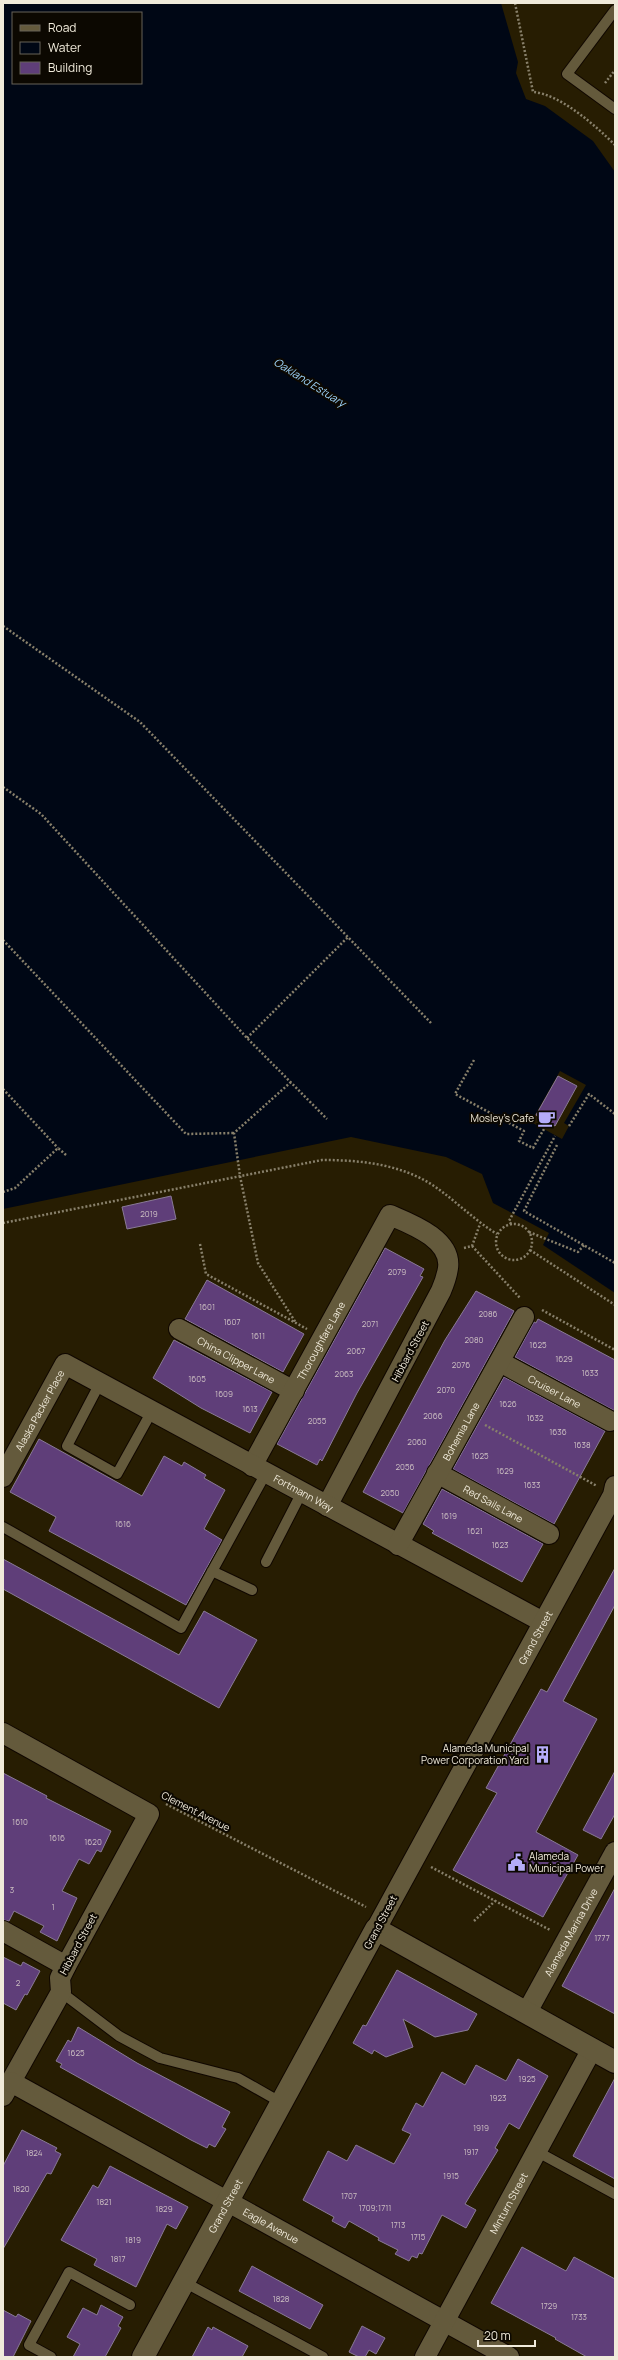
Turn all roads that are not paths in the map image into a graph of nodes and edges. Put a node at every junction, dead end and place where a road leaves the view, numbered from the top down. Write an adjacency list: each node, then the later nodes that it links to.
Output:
1 (615, 10): 2 (lane)
2 (615, 109)
3 (447, 1253): 9 (street, Thoroughfare Lane); 17 (street, Hibbard Street)
4 (524, 1317): 6 (street, Bohemia Lane)
5 (179, 1329): 9 (street, China Clipper Lane)
6 (500, 1362): 11 (street, Cruiser Lane); 13 (street, Bohemia Lane)
7 (65, 1364): 8 (street, Fortmann Way); 14 (street, Alaska Packer Place)
8 (100, 1383): 10 (street, Fortmann Way); 10 (lane)
9 (294, 1391): 12 (street, Thoroughfare Lane)
10 (152, 1411): 12 (street, Fortmann Way)
11 (610, 1421)
12 (259, 1470): 16 (street, Fortmann Way); 22 (lane)
13 (437, 1473): 19 (street, Red Sails Lane); 20 (street, Bohemia Lane)
14 (3, 1478)
15 (614, 1490): 24 (street, Grand Street)
16 (302, 1492): 17 (street, Fortmann Way); 21 (lane)
17 (327, 1506): 20 (street, Fortmann Way)
18 (3, 1527): 22 (lane)
19 (549, 1534)
20 (398, 1545): 24 (street, Fortmann Way)
21 (266, 1562)
22 (212, 1571): 23 (lane)
23 (252, 1590)
24 (543, 1622): 27 (street, Grand Street)
25 (3, 1733): 29 (street, Hibbard Street)
26 (615, 1852): 31 (street, Alameda Marina Drive)
27 (380, 1923): 31 (street); 35 (street, Grand Street)
28 (3, 1931): 29 (street)
29 (66, 1966): 30 (street, Hibbard Street)
30 (61, 1992): 34 (street, Hibbard Street); 35 (lane)
31 (527, 2012): 32 (street)
32 (592, 2049): 33 (street); 36 (street, Minturn Street)
33 (615, 2062)
34 (7, 2089): 38 (street, Eagle Avenue)
35 (282, 2103): 38 (street, Grand Street)
36 (536, 2151): 37 (lane); 41 (street, Minturn Street)
37 (615, 2194)
38 (228, 2201): 39 (street, Grand Street); 41 (street, Eagle Avenue)
39 (184, 2282): 43 (street, Grand Street); 44 (lane)
40 (130, 2305): 42 (lane)
41 (445, 2321): 45 (street, Minturn Street); 46 (street, Eagle Avenue)
42 (52, 2357)
43 (143, 2357)
44 (323, 2357)
45 (425, 2357)
46 (510, 2357)

